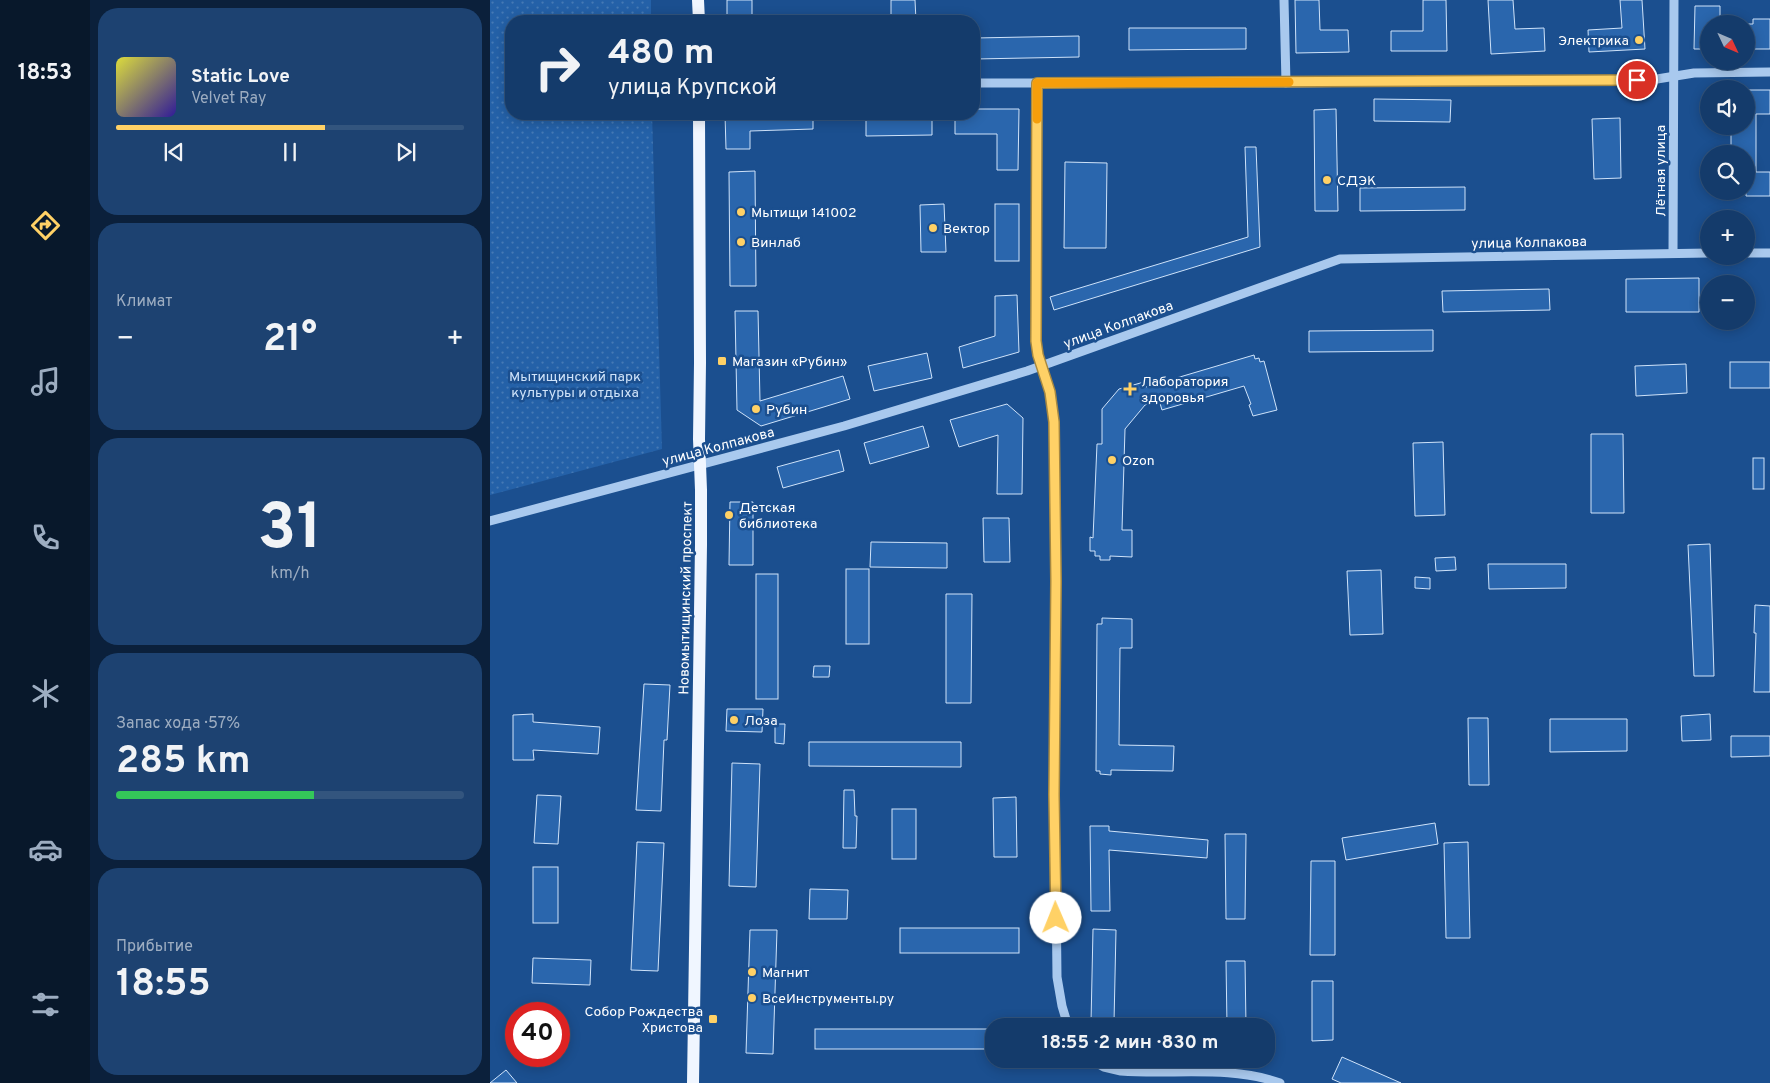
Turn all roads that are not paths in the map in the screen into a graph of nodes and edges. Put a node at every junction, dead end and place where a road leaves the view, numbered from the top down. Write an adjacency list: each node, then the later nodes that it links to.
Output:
1 (698, 0): 4 (main road)
2 (1284, 0): 7 (street)
3 (1674, 0): 6 (street, Лётная улица)
4 (699, 15)
5 (1770, 72): 6 (street)
6 (1675, 76): 7 (street); 11 (street, Лётная улица)
7 (1286, 82): 9 (street)
8 (980, 83): 9 (street)
9 (1037, 83): 15 (street)
10 (699, 120): 16 (main road, Новомытищинский проспект)
11 (1673, 253): 12 (street, улица Колпакова); 15 (street, улица Колпакова)
12 (1700, 253)
13 (1755, 253): 14 (street)
14 (1770, 253)
15 (1042, 366): 16 (street, улица Колпакова); 18 (street)
16 (700, 465): 17 (street, улица Колпакова); 20 (main road, Новомытищинский проспект)
17 (490, 521)
18 (1066, 1018)
19 (1107, 1068): 21 (street)
20 (693, 1083)
21 (1280, 1083)

